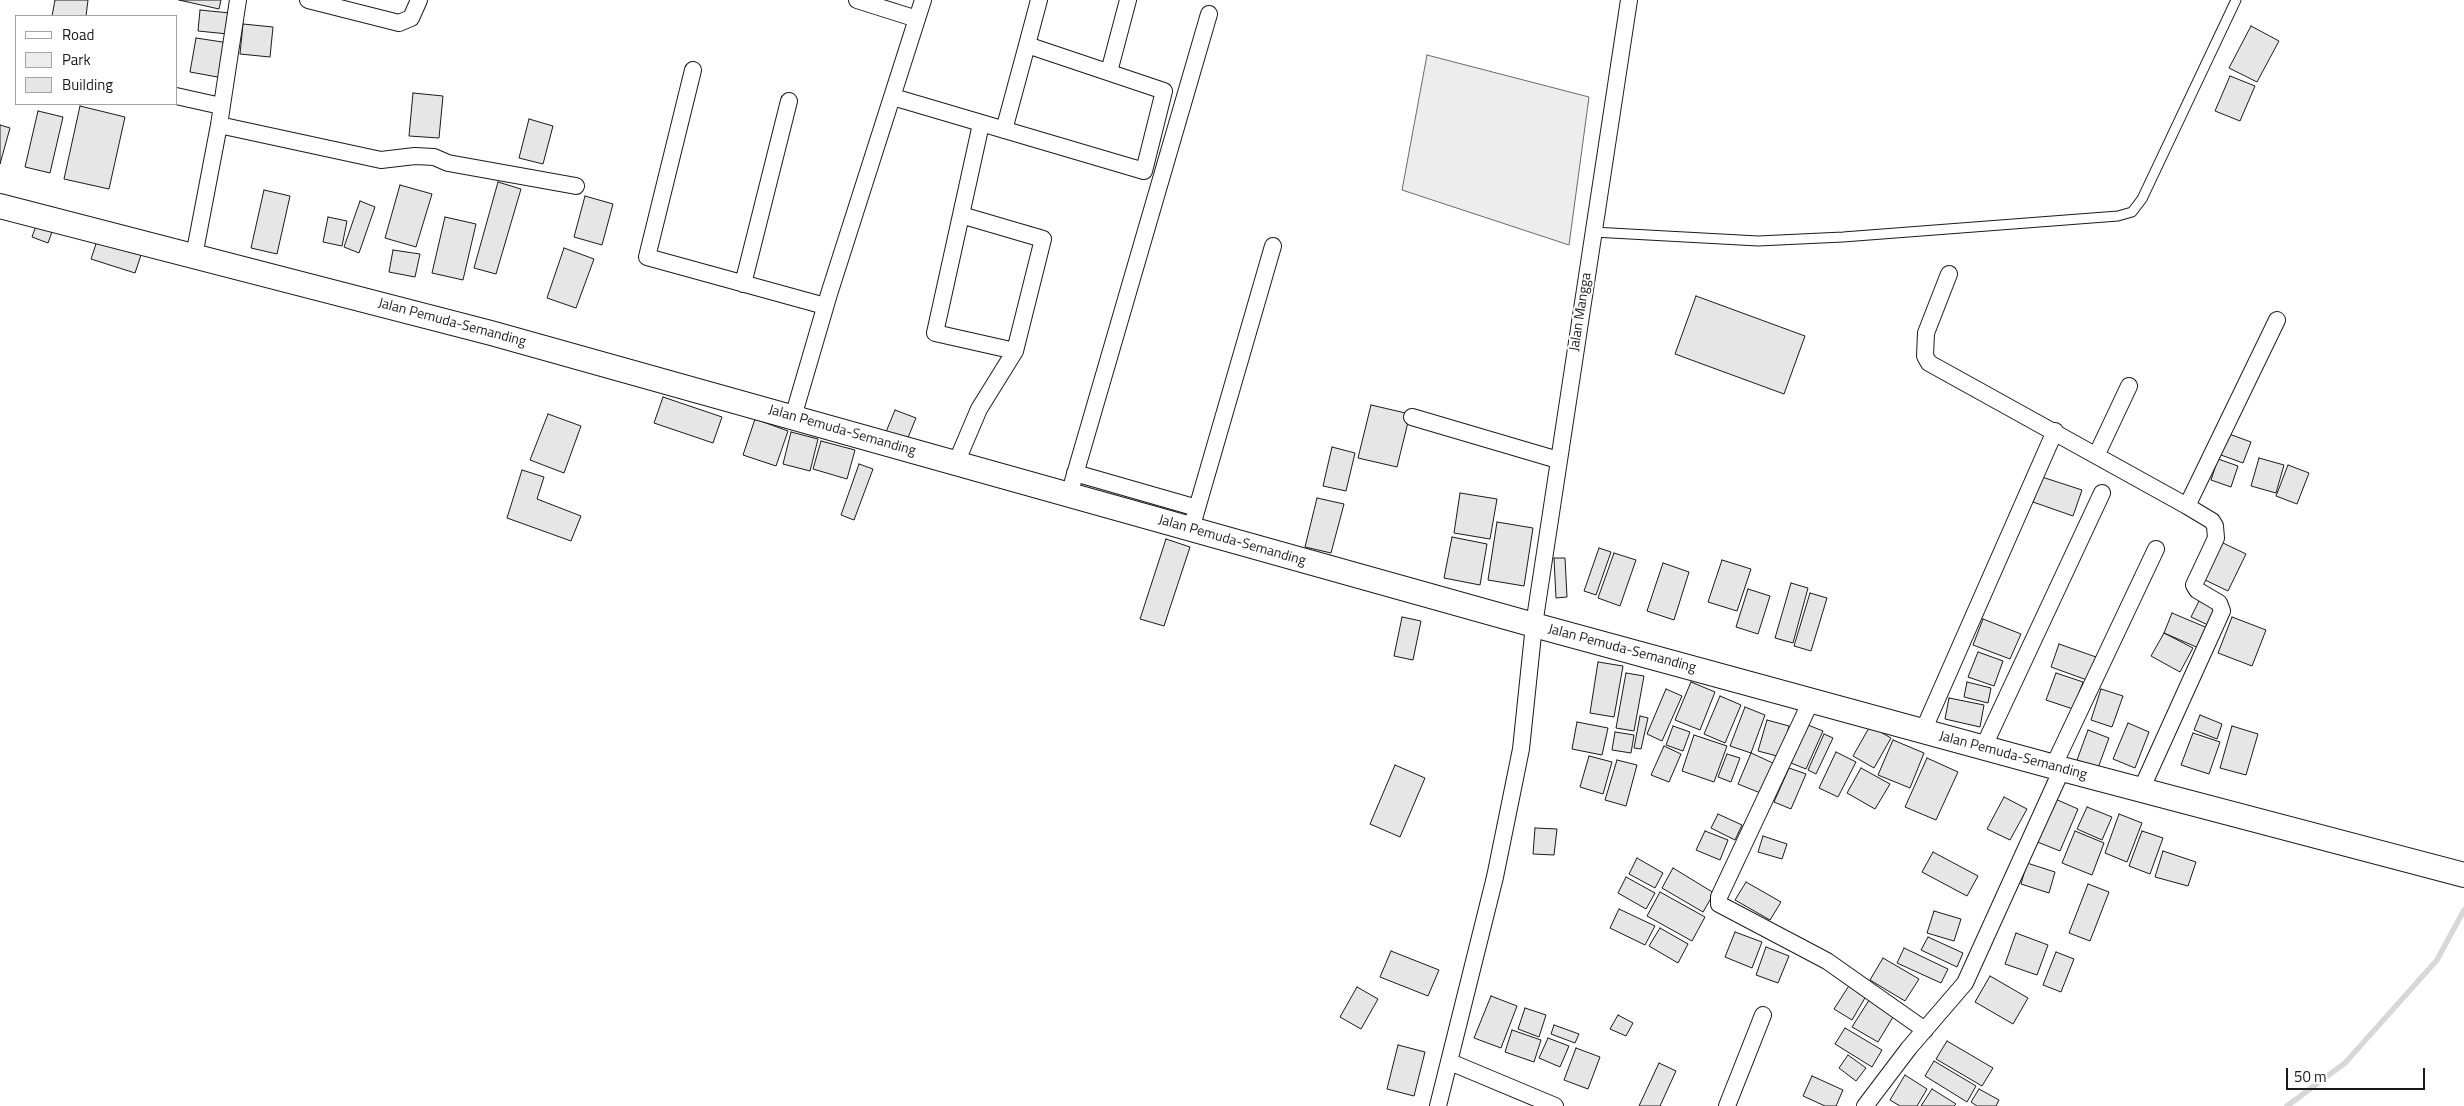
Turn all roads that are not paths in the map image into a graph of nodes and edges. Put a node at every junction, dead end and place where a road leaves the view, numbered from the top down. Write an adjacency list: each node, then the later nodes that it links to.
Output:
1 (238, 0): 18 (street)
2 (308, 0): 3 (street)
3 (419, 0)
4 (857, 0): 11 (street)
5 (924, 0): 11 (street)
6 (1039, 0): 12 (street)
7 (1128, 0): 14 (street)
8 (1629, 0): 25 (street, Jalan Mangga)
9 (2236, 0): 25 (lane)
10 (1209, 14): 40 (street)
11 (918, 19): 16 (street)
12 (1027, 45): 14 (street); 21 (street)
13 (693, 70): 29 (street)
14 (1109, 72): 21 (street)
15 (178, 96): 18 (street)
16 (893, 97): 19 (street); 30 (street)
17 (789, 101): 29 (street)
18 (222, 106): 20 (street)
19 (981, 124): 21 (street); 24 (street)
20 (219, 125): 22 (street); 27 (street)
21 (1004, 130)
22 (576, 186)
23 (0, 206): 27 (main road, Jalan Pemuda-Semanding)
24 (961, 215): 32 (street); 32 (street)
25 (1593, 232): 38 (street, Jalan Mangga)
26 (1273, 246): 43 (street)
27 (194, 256): 34 (main road, Jalan Pemuda-Semanding)
28 (1948, 274): 36 (street)
29 (743, 284): 30 (street)
30 (825, 306): 34 (street)
31 (2277, 320): 42 (street)
32 (1015, 351): 39 (street)
33 (2129, 386): 37 (street)
34 (793, 417): 39 (main road, Jalan Pemuda-Semanding)
35 (1412, 417): 38 (street)
36 (2055, 431): 37 (street); 47 (street)
37 (2097, 454): 42 (street)
38 (1558, 460): 45 (street, Jalan Mangga)
39 (956, 463): 40 (main road, Jalan Pemuda-Semanding)
40 (1072, 484): 43 (main road, Jalan Pemuda-Semanding)
41 (2102, 493): 48 (street)
42 (2187, 506): 50 (street)
43 (1194, 519): 45 (main road, Jalan Pemuda-Semanding)
44 (2156, 549): 49 (street)
45 (1534, 625): 46 (main road, Jalan Pemuda-Semanding); 54 (street, Jalan Mangga)
46 (1811, 701): 47 (main road, Jalan Pemuda-Semanding); 53 (street)
47 (1922, 731): 48 (main road, Jalan Pemuda-Semanding)
48 (1983, 748): 49 (main road, Jalan Pemuda-Semanding)
49 (2057, 768): 50 (main road, Jalan Pemuda-Semanding); 53 (street)
50 (2141, 790): 51 (main road, Jalan Pemuda-Semanding)
51 (2463, 875)
52 (1764, 1015): 57 (street)
53 (1925, 1030): 58 (street)
54 (1450, 1062): 55 (street, Jalan Mangga); 56 (street)
55 (1438, 1106)
56 (1555, 1106)
57 (1727, 1106)
58 (1865, 1106)

